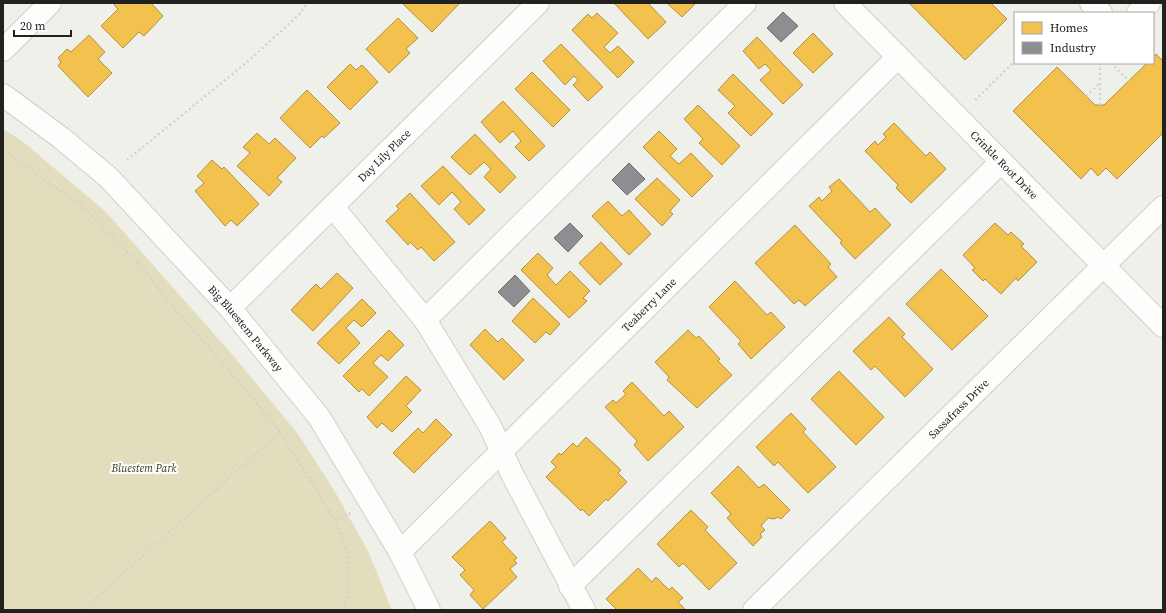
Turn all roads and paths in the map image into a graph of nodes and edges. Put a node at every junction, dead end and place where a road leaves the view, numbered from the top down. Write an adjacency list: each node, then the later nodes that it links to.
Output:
1 (50, 3): 12 (street)
2 (307, 3): 24 (path)
3 (538, 3): 26 (street, Day Lily Place)
4 (745, 3): 30 (street)
5 (845, 3): 13 (street, Crinkle Root Drive)
6 (1092, 3): 10 (street)
7 (1149, 3): 11 (street)
8 (1156, 3): 9 (street)
9 (1163, 10)
10 (1100, 12)
11 (1139, 12)
12 (3, 50)
13 (898, 57): 25 (street, Crinkle Root Drive); 33 (street, Teaberry Lane)
14 (1014, 62): 21 (path)
15 (1100, 64): 18 (path)
16 (1112, 64): 17 (path)
17 (1129, 81)
18 (1100, 83): 20 (path); 22 (path)
19 (3, 95): 29 (street, Big Bluestem Parkway)
20 (1086, 96)
21 (975, 100)
22 (1100, 105)
23 (3, 150): 32 (path)
24 (127, 160)
25 (1001, 162): 28 (street, Crinkle Root Drive); 37 (street)
26 (333, 207): 29 (street, Day Lily Place); 30 (street)
27 (1163, 207): 28 (street, Sassafrass Drive)
28 (1103, 266): 31 (street, Crinkle Root Drive); 42 (street, Sassafrass Drive)
29 (230, 308): 36 (street, Big Bluestem Parkway)
30 (425, 320): 33 (street)
31 (1163, 326)
32 (280, 432): 35 (path); 38 (path)
33 (502, 451): 36 (street, Teaberry Lane); 37 (street)
34 (358, 509): 35 (path)
35 (335, 520): 39 (path)
36 (400, 552): 40 (street, Big Bluestem Parkway)
37 (570, 586): 41 (street)
38 (83, 610)
39 (343, 610)
40 (429, 610)
41 (584, 610)
42 (754, 610)

